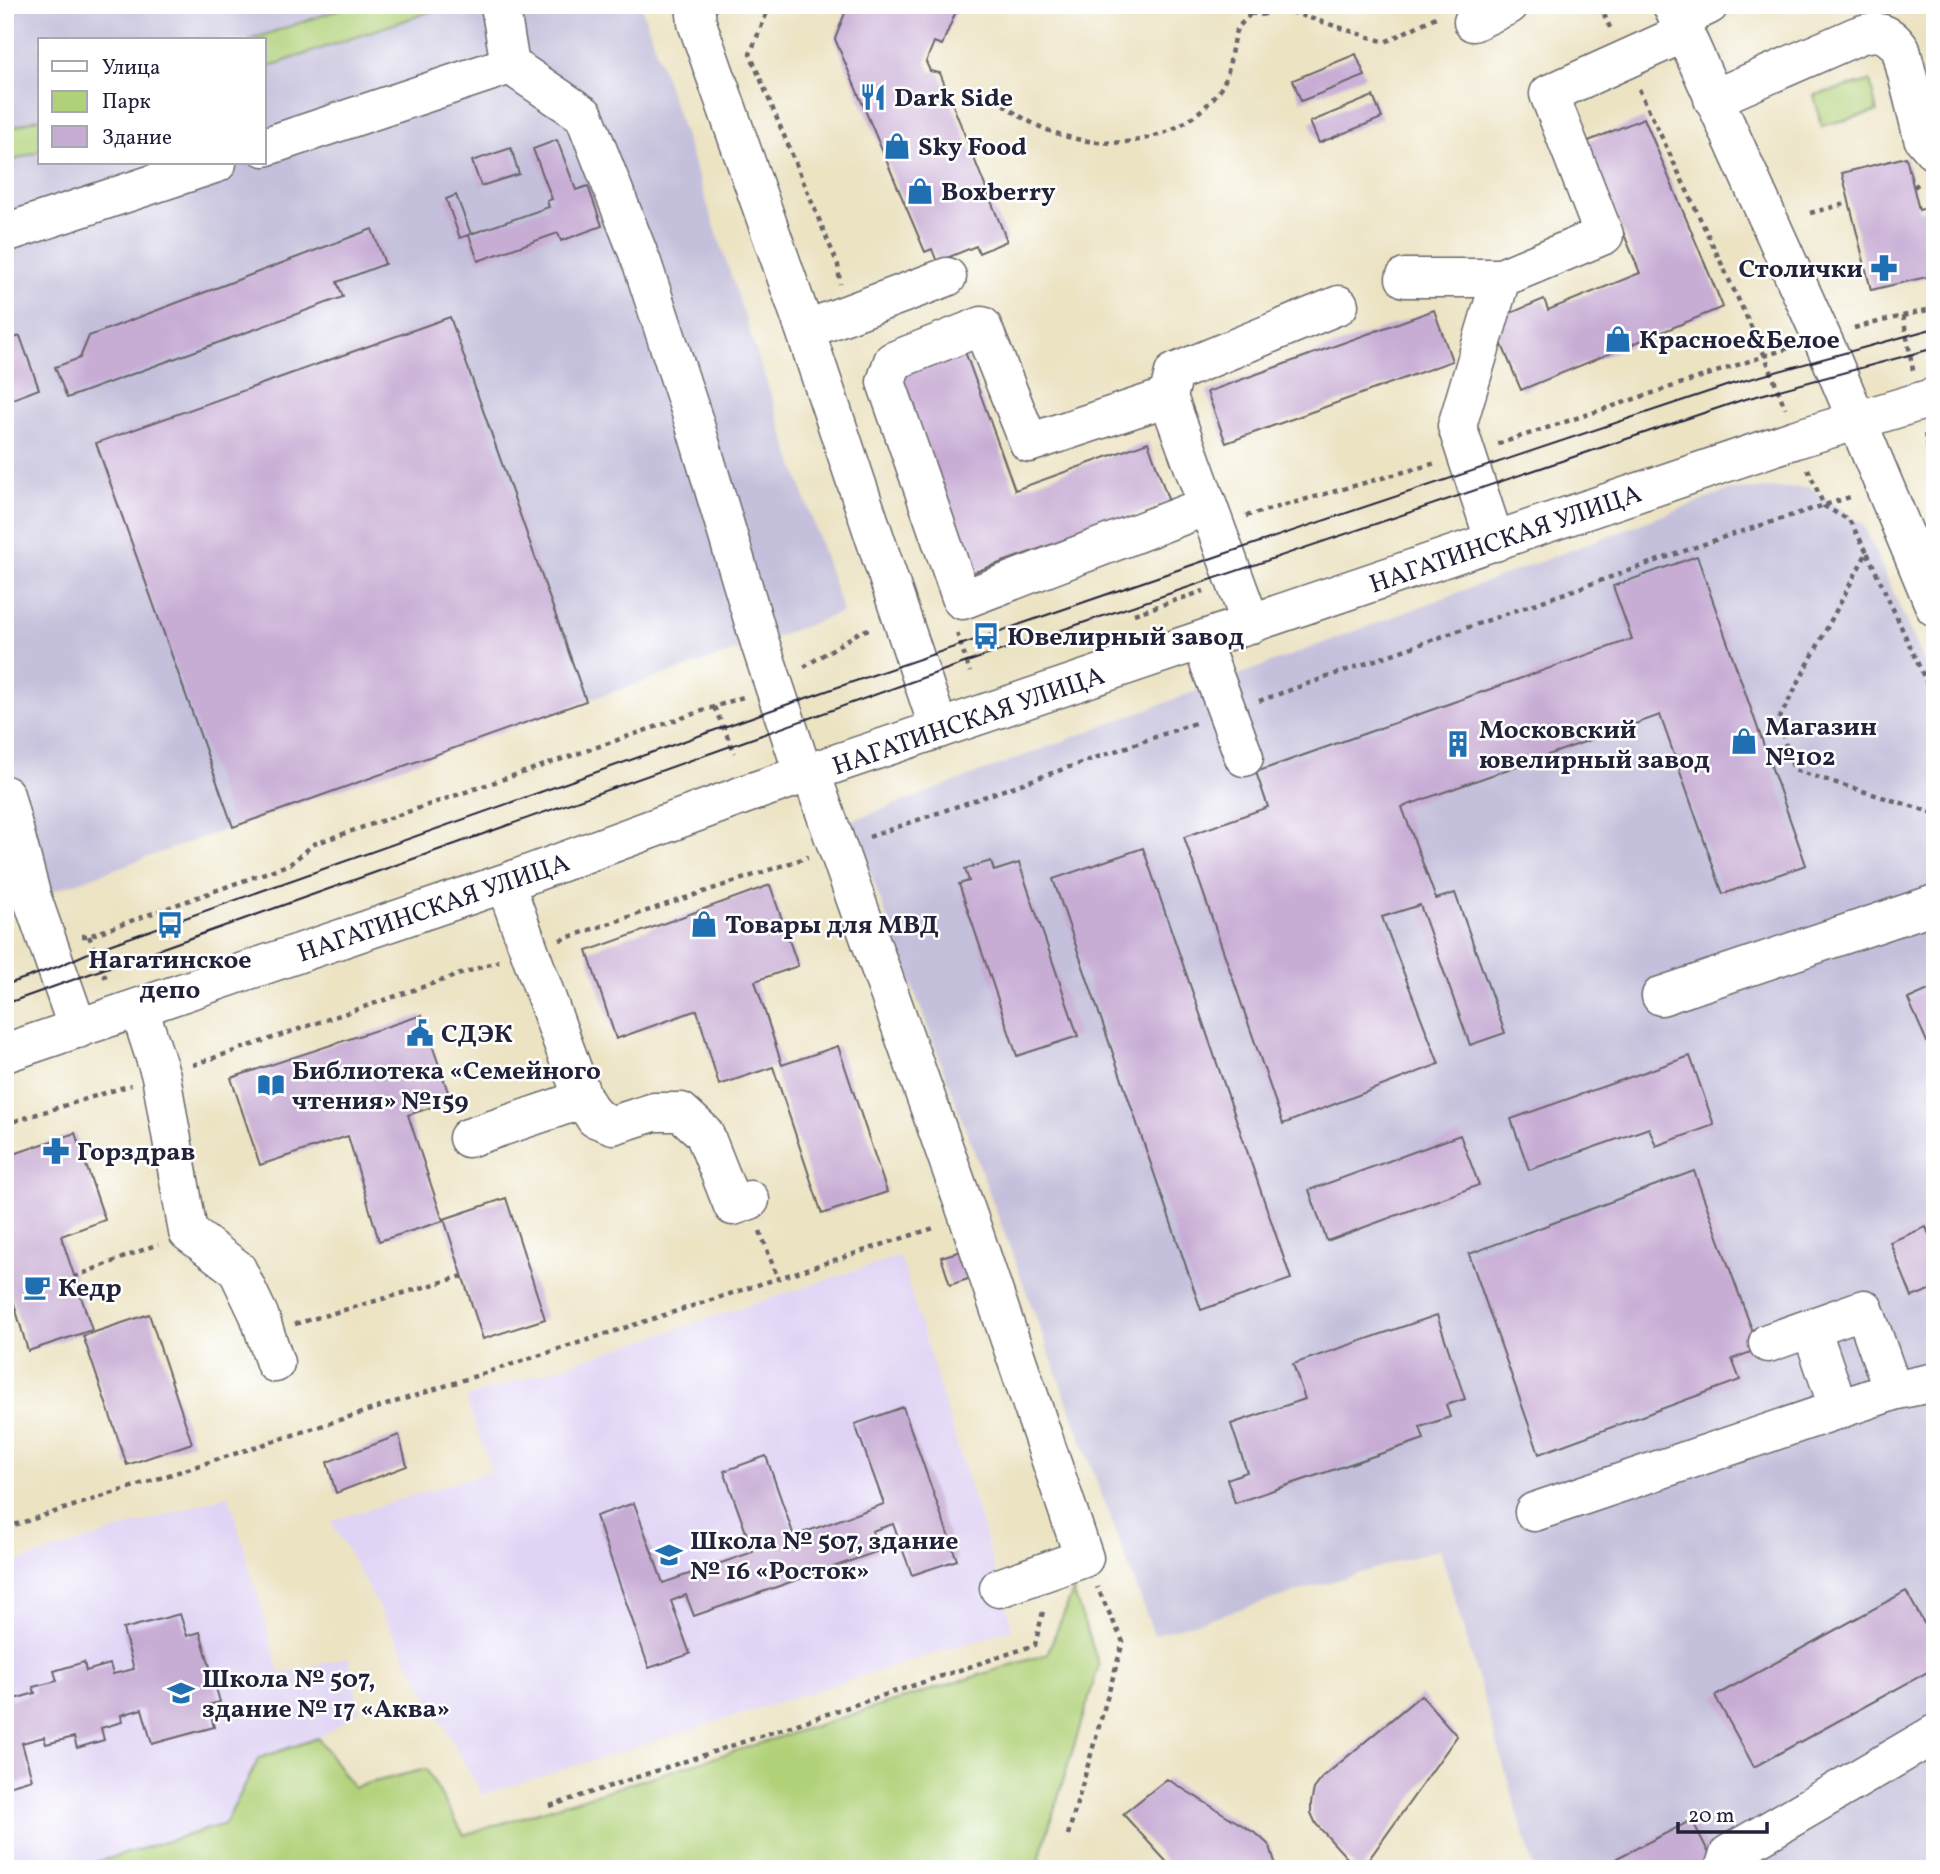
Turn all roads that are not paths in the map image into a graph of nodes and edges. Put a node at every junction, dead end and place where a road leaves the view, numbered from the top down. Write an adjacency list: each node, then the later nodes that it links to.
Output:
1 (500, 5): 6 (street)
2 (695, 5): 16 (street)
3 (1510, 5): 5 (street)
4 (1686, 16): 7 (street); 14 (street)
5 (1458, 18)
6 (510, 65): 8 (street); 27 (street)
7 (1713, 99): 9 (street); 19 (street)
8 (266, 146)
9 (1935, 152)
10 (214, 164): 11 (street)
11 (5, 233)
12 (947, 277): 16 (street)
13 (1405, 278): 14 (street)
14 (1502, 278): 21 (street)
15 (1339, 305): 17 (street)
16 (805, 330): 25 (street)
17 (1168, 397): 20 (street); 20 (street)
18 (1935, 397): 19 (street, НАГАТИНСКАЯ УЛИЦА)
19 (1858, 421): 21 (street, НАГАТИНСКАЯ УЛИЦА); 22 (street)
20 (1208, 506): 23 (street)
21 (1495, 542): 23 (street, НАГАТИНСКАЯ УЛИЦА)
22 (1935, 607)
23 (1251, 624): 24 (street, НАГАТИНСКАЯ УЛИЦА)
24 (1201, 641): 25 (street, НАГАТИНСКАЯ УЛИЦА); 26 (street)
25 (939, 729): 27 (street, НАГАТИНСКАЯ УЛИЦА)
26 (1244, 757)
27 (807, 774): 29 (street, НАГАТИНСКАЯ УЛИЦА); 45 (street)
28 (5, 795): 33 (street)
29 (505, 883): 32 (street, НАГАТИНСКАЯ УЛИЦА); 35 (street)
30 (1935, 904): 31 (street)
31 (1661, 996)
32 (139, 1008): 33 (street, НАГАТИНСКАЯ УЛИЦА); 40 (street)
33 (78, 1029): 34 (street, НАГАТИНСКАЯ УЛИЦА)
34 (5, 1053)
35 (583, 1099): 36 (street); 37 (street)
36 (468, 1138)
37 (750, 1200)
38 (1811, 1328): 39 (street); 42 (street); 43 (street)
39 (1768, 1343)
40 (270, 1348)
41 (1935, 1382): 42 (street)
42 (1893, 1391): 43 (street)
43 (1839, 1410): 44 (street)
44 (1534, 1512)
45 (999, 1588)
46 (1935, 1734): 47 (street)
47 (1724, 1869)

